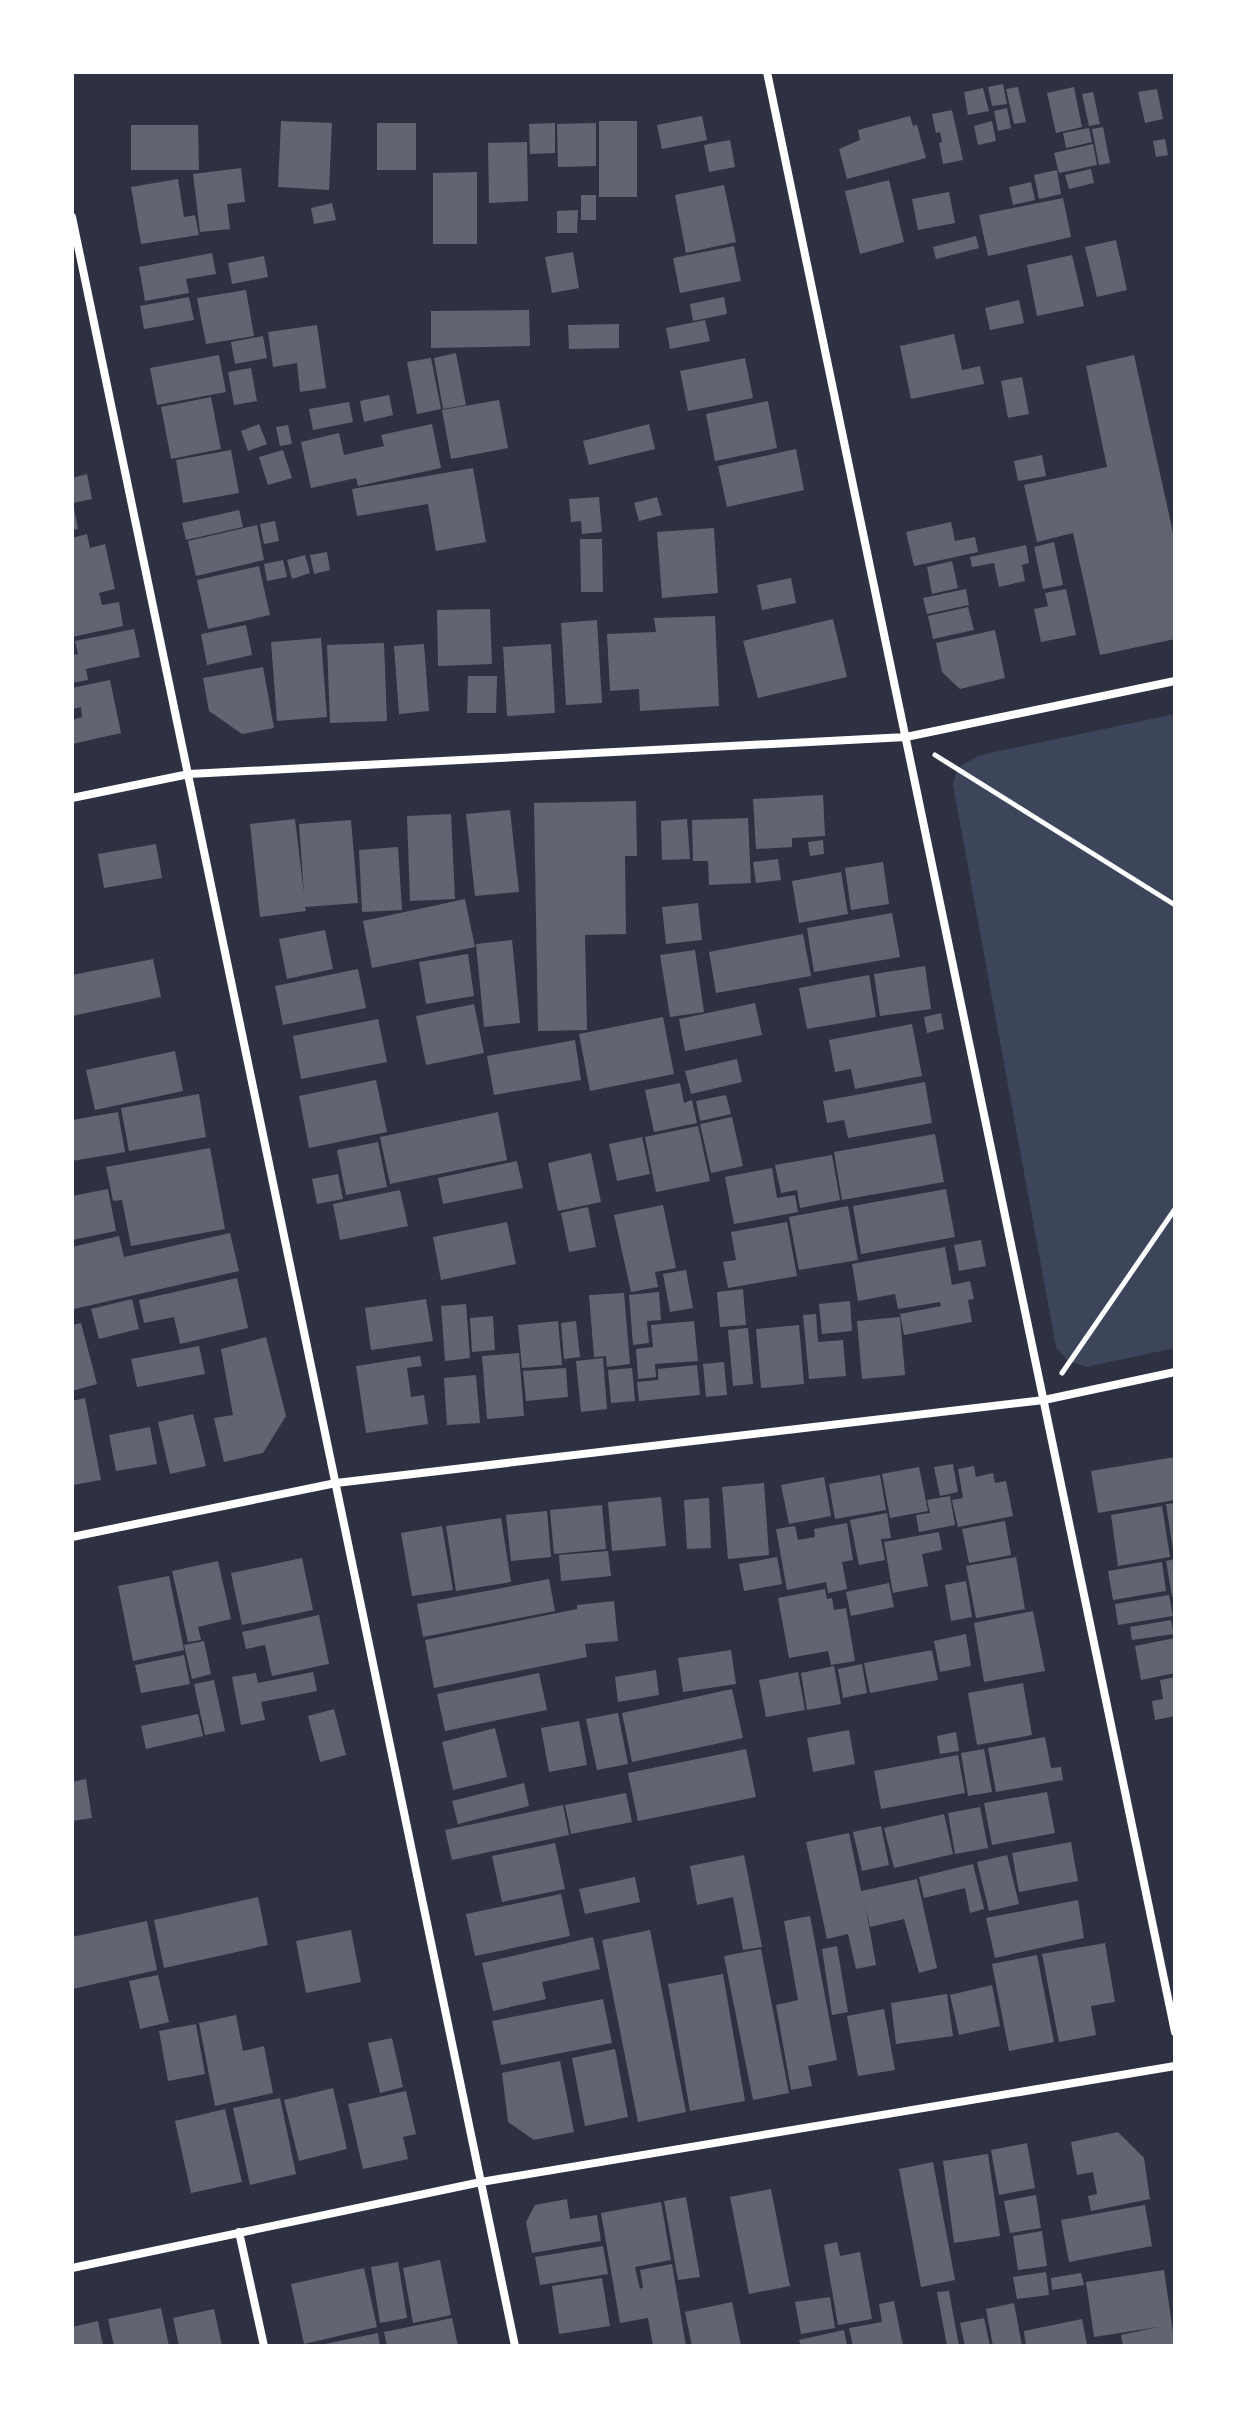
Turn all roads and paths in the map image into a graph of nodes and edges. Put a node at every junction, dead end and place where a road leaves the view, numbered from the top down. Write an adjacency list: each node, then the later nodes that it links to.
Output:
1 (767, 72): 4 (street)
2 (72, 217): 5 (street)
3 (1175, 681): 4 (street)
4 (906, 737): 5 (street); 7 (path); 10 (street)
5 (189, 774): 6 (street); 11 (street)
6 (72, 798)
7 (1175, 905)
8 (1175, 1209): 10 (path)
9 (1175, 1372): 10 (street)
10 (1044, 1400): 11 (street); 13 (street)
11 (336, 1483): 12 (street); 15 (street)
12 (72, 1537)
13 (1175, 2032)
14 (1175, 2066): 15 (street)
15 (481, 2182): 16 (street); 19 (street)
16 (239, 2232): 17 (street); 18 (street)
17 (72, 2268)
18 (264, 2346)
19 (515, 2346)

